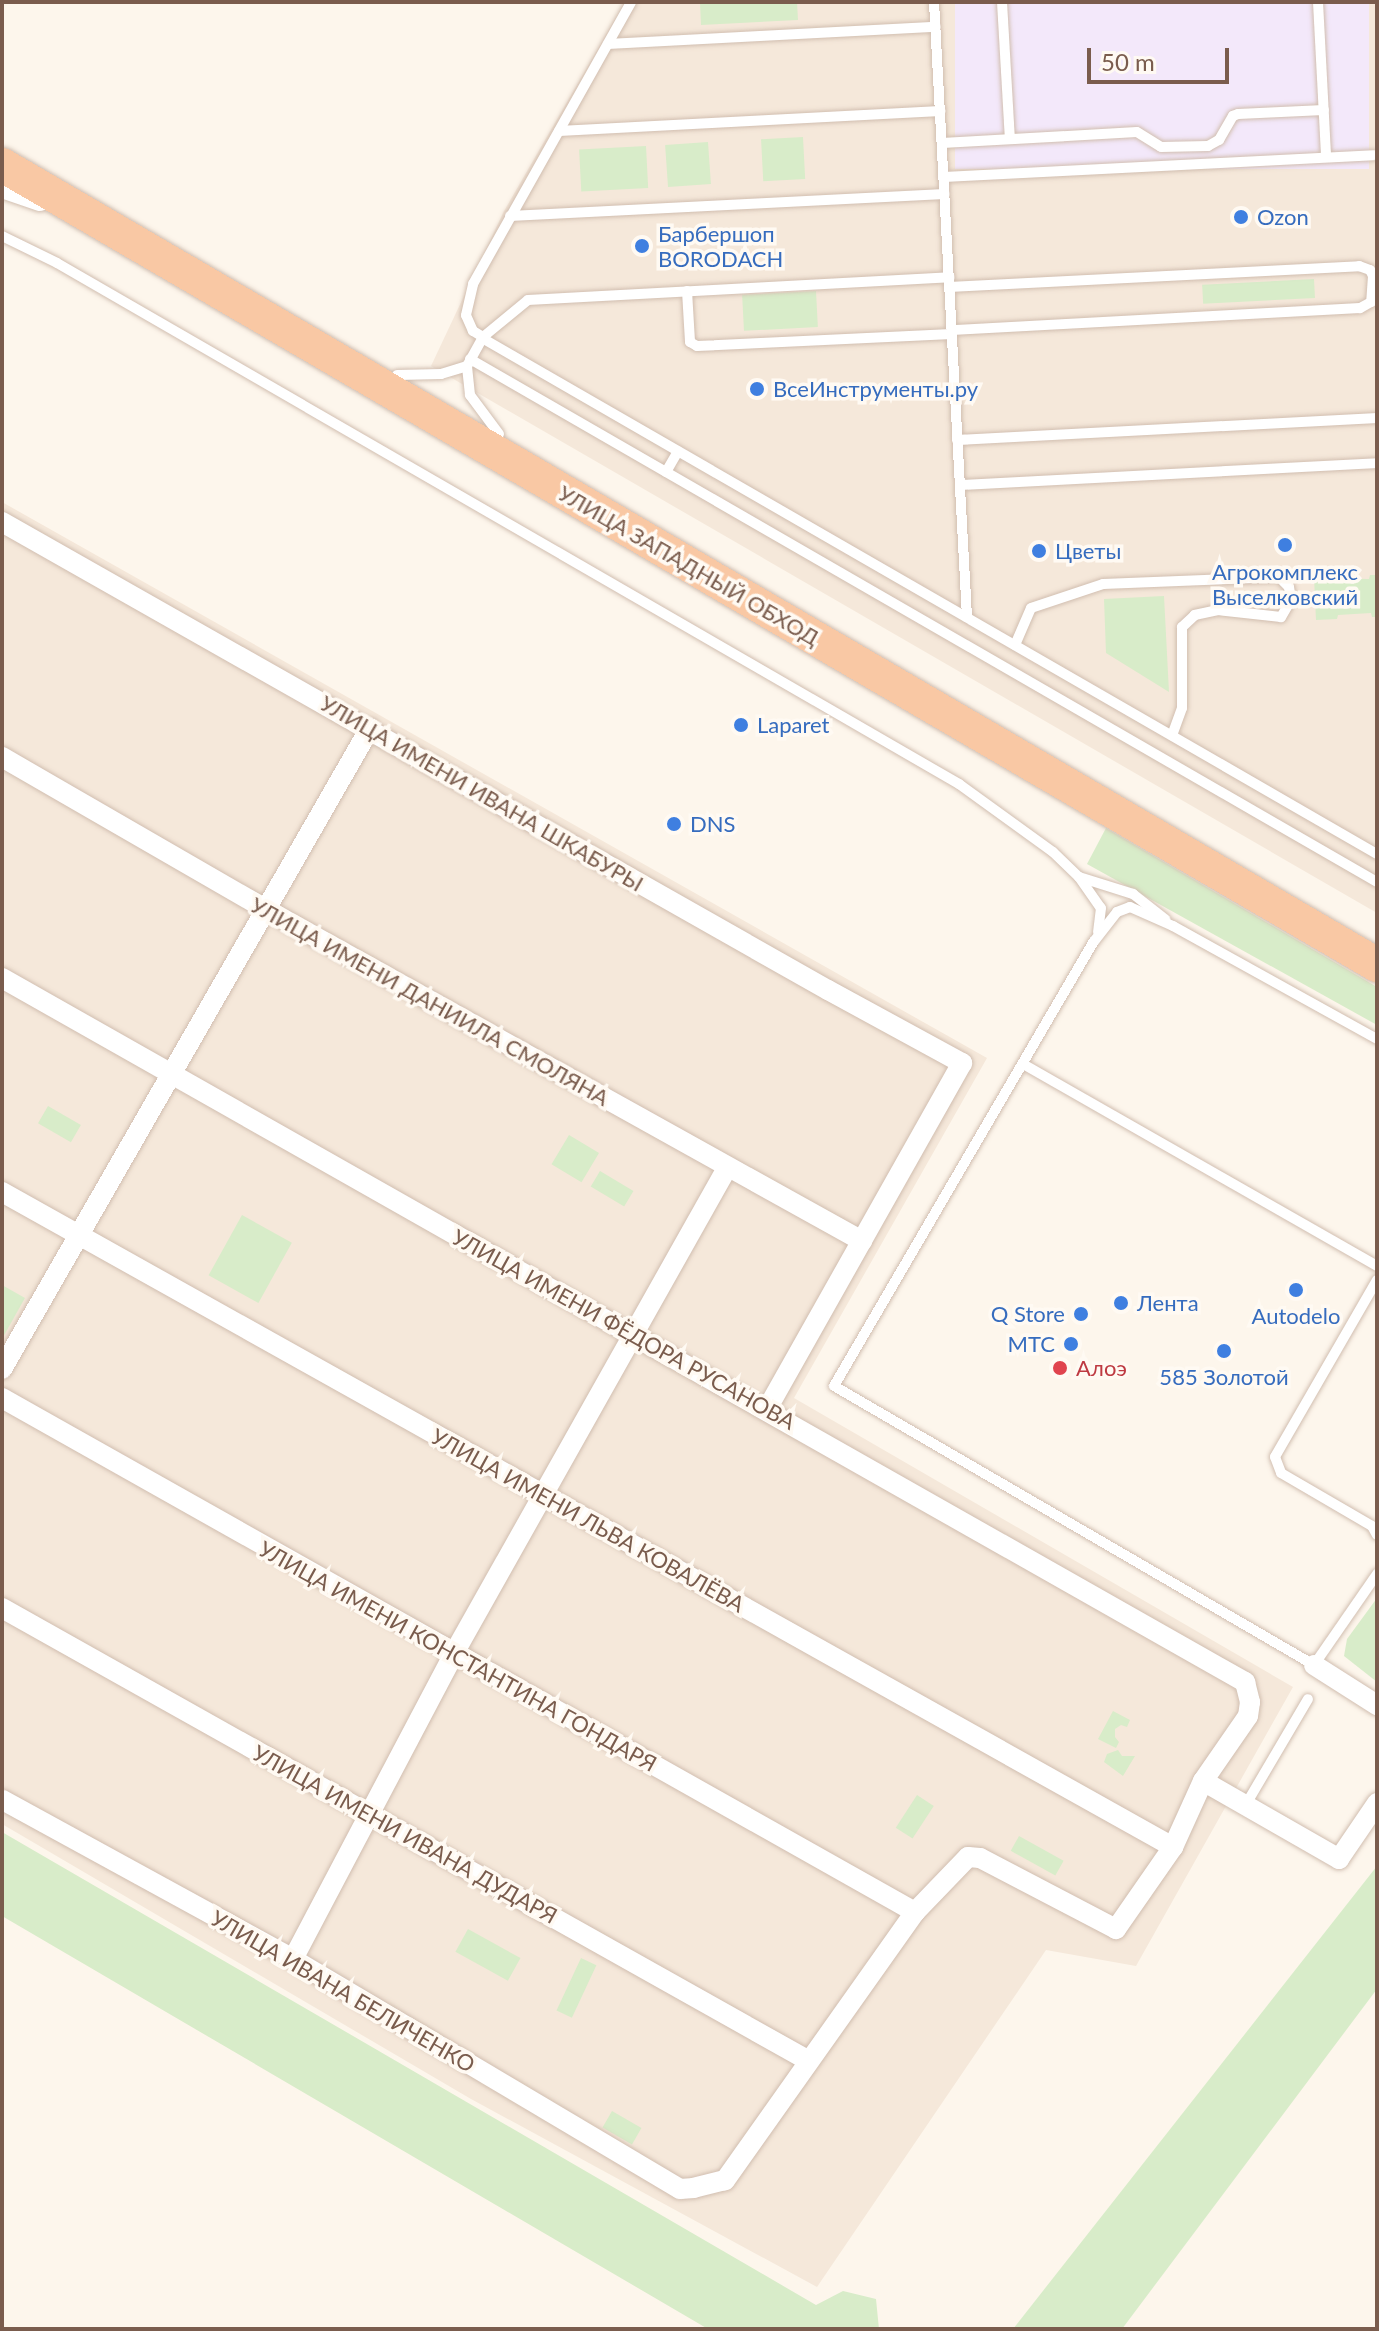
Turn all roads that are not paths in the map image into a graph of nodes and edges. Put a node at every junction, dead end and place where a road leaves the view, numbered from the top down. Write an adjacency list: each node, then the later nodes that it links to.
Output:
1 (631, 2): 6 (lane)
2 (934, 2): 5 (lane)
3 (1002, 2): 10 (lane)
4 (1318, 2): 7 (lane)
5 (936, 27): 6 (lane); 8 (lane)
6 (608, 44): 9 (lane)
7 (1324, 110): 10 (lane); 14 (lane)
8 (940, 111): 9 (lane); 11 (lane)
9 (559, 131): 19 (lane)
10 (1010, 139): 11 (lane)
11 (942, 143): 16 (lane)
12 (2, 148): 27 (highway, УЛИЦА ЗАПАДНЫЙ ОБХОД)
13 (1373, 155): 14 (lane)
14 (1326, 157): 16 (lane)
15 (2, 165): 21 (highway, УЛИЦА ЗАПАДНЫЙ ОБХОД)
16 (944, 177): 18 (lane)
17 (2, 188): 21 (street)
18 (944, 194): 19 (lane); 22 (lane)
19 (510, 216): 25 (lane)
20 (2, 236): 42 (lane)
21 (140, 247): 48 (highway, УЛИЦА ЗАПАДНЫЙ ОБХОД)
22 (949, 282): 23 (lane); 24 (lane); 24 (lane)
23 (687, 291): 24 (lane); 25 (lane)
24 (952, 332): 30 (lane)
25 (483, 338): 26 (lane); 31 (lane)
26 (469, 362): 27 (lane); 29 (lane); 33 (lane)
27 (397, 375): 29 (highway, УЛИЦА ЗАПАДНЫЙ ОБХОД)
28 (1377, 418): 30 (lane)
29 (499, 434): 46 (highway, УЛИЦА ЗАПАДНЫЙ ОБХОД)
30 (957, 440): 34 (lane)
31 (678, 451): 33 (lane); 36 (lane)
32 (1377, 463): 34 (lane)
33 (666, 472): 43 (lane)
34 (960, 485): 36 (lane)
35 (2, 522): 38 (street, УЛИЦА ИМЕНИ ИВАНА ШКАБУРЫ)
36 (967, 617): 37 (lane)
37 (1015, 645): 39 (lane); 39 (lane)
38 (370, 728): 44 (street); 56 (street, УЛИЦА ИМЕНИ ИВАНА ШКАБУРЫ)
39 (1172, 735): 41 (lane)
40 (2, 757): 44 (street, УЛИЦА ИМЕНИ ДАНИИЛА СМОЛЯНА)
41 (1377, 854)
42 (1079, 877): 45 (lane); 47 (lane)
43 (1377, 882)
44 (267, 910): 52 (street); 53 (street, УЛИЦА ИМЕНИ ДАНИИЛА СМОЛЯНА)
45 (1173, 926): 47 (lane); 50 (lane)
46 (1377, 940)
47 (1094, 941): 51 (lane)
48 (1377, 965)
49 (2, 978): 52 (street, УЛИЦА ИМЕНИ ФЁДОРА РУСАНОВА)
50 (1377, 1039)
51 (1023, 1064): 57 (lane); 69 (lane)
52 (173, 1074): 55 (street); 59 (street, УЛИЦА ИМЕНИ ФЁДОРА РУСАНОВА)
53 (727, 1168): 56 (street, УЛИЦА ИМЕНИ ДАНИИЛА СМОЛЯНА); 59 (street)
54 (2, 1192): 55 (street, УЛИЦА ИМЕНИ ЛЬВА КОВАЛЁВА)
55 (79, 1235): 60 (street); 63 (street, УЛИЦА ИМЕНИ ЛЬВА КОВАЛЁВА)
56 (862, 1241): 62 (street)
57 (1377, 1266)
58 (1377, 1280): 64 (lane)
59 (634, 1336): 62 (street, УЛИЦА ИМЕНИ ФЁДОРА РУСАНОВА); 63 (street)
60 (2, 1369)
61 (2, 1398): 68 (street, УЛИЦА ИМЕНИ КОНСТАНТИНА ГОНДАРЯ)
62 (767, 1409): 72 (street, УЛИЦА ИМЕНИ ФЁДОРА РУСАНОВА)
63 (543, 1495): 68 (street); 77 (street, УЛИЦА ИМЕНИ ЛЬВА КОВАЛЁВА)
64 (1377, 1535)
65 (1377, 1566): 66 (lane)
66 (1374, 1577): 69 (lane)
67 (2, 1608): 76 (street, УЛИЦА ИМЕНИ ИВАНА ДУДАРЯ)
68 (453, 1655): 76 (street); 78 (street, УЛИЦА ИМЕНИ КОНСТАНТИНА ГОНДАРЯ)
69 (1314, 1665): 71 (street)
70 (1308, 1699): 75 (lane)
71 (1377, 1705)
72 (1203, 1781): 75 (street); 77 (street)
73 (2, 1800): 79 (street, УЛИЦА ИВАНА БЕЛИЧЕНКО)
74 (1377, 1803): 75 (street)
75 (1245, 1806)
76 (369, 1813): 79 (street); 80 (street, УЛИЦА ИМЕНИ ИВАНА ДУДАРЯ)
77 (1173, 1847): 78 (street)
78 (915, 1912): 80 (street)
79 (293, 1959): 80 (street, УЛИЦА ИВАНА БЕЛИЧЕНКО)
80 (807, 2060)

